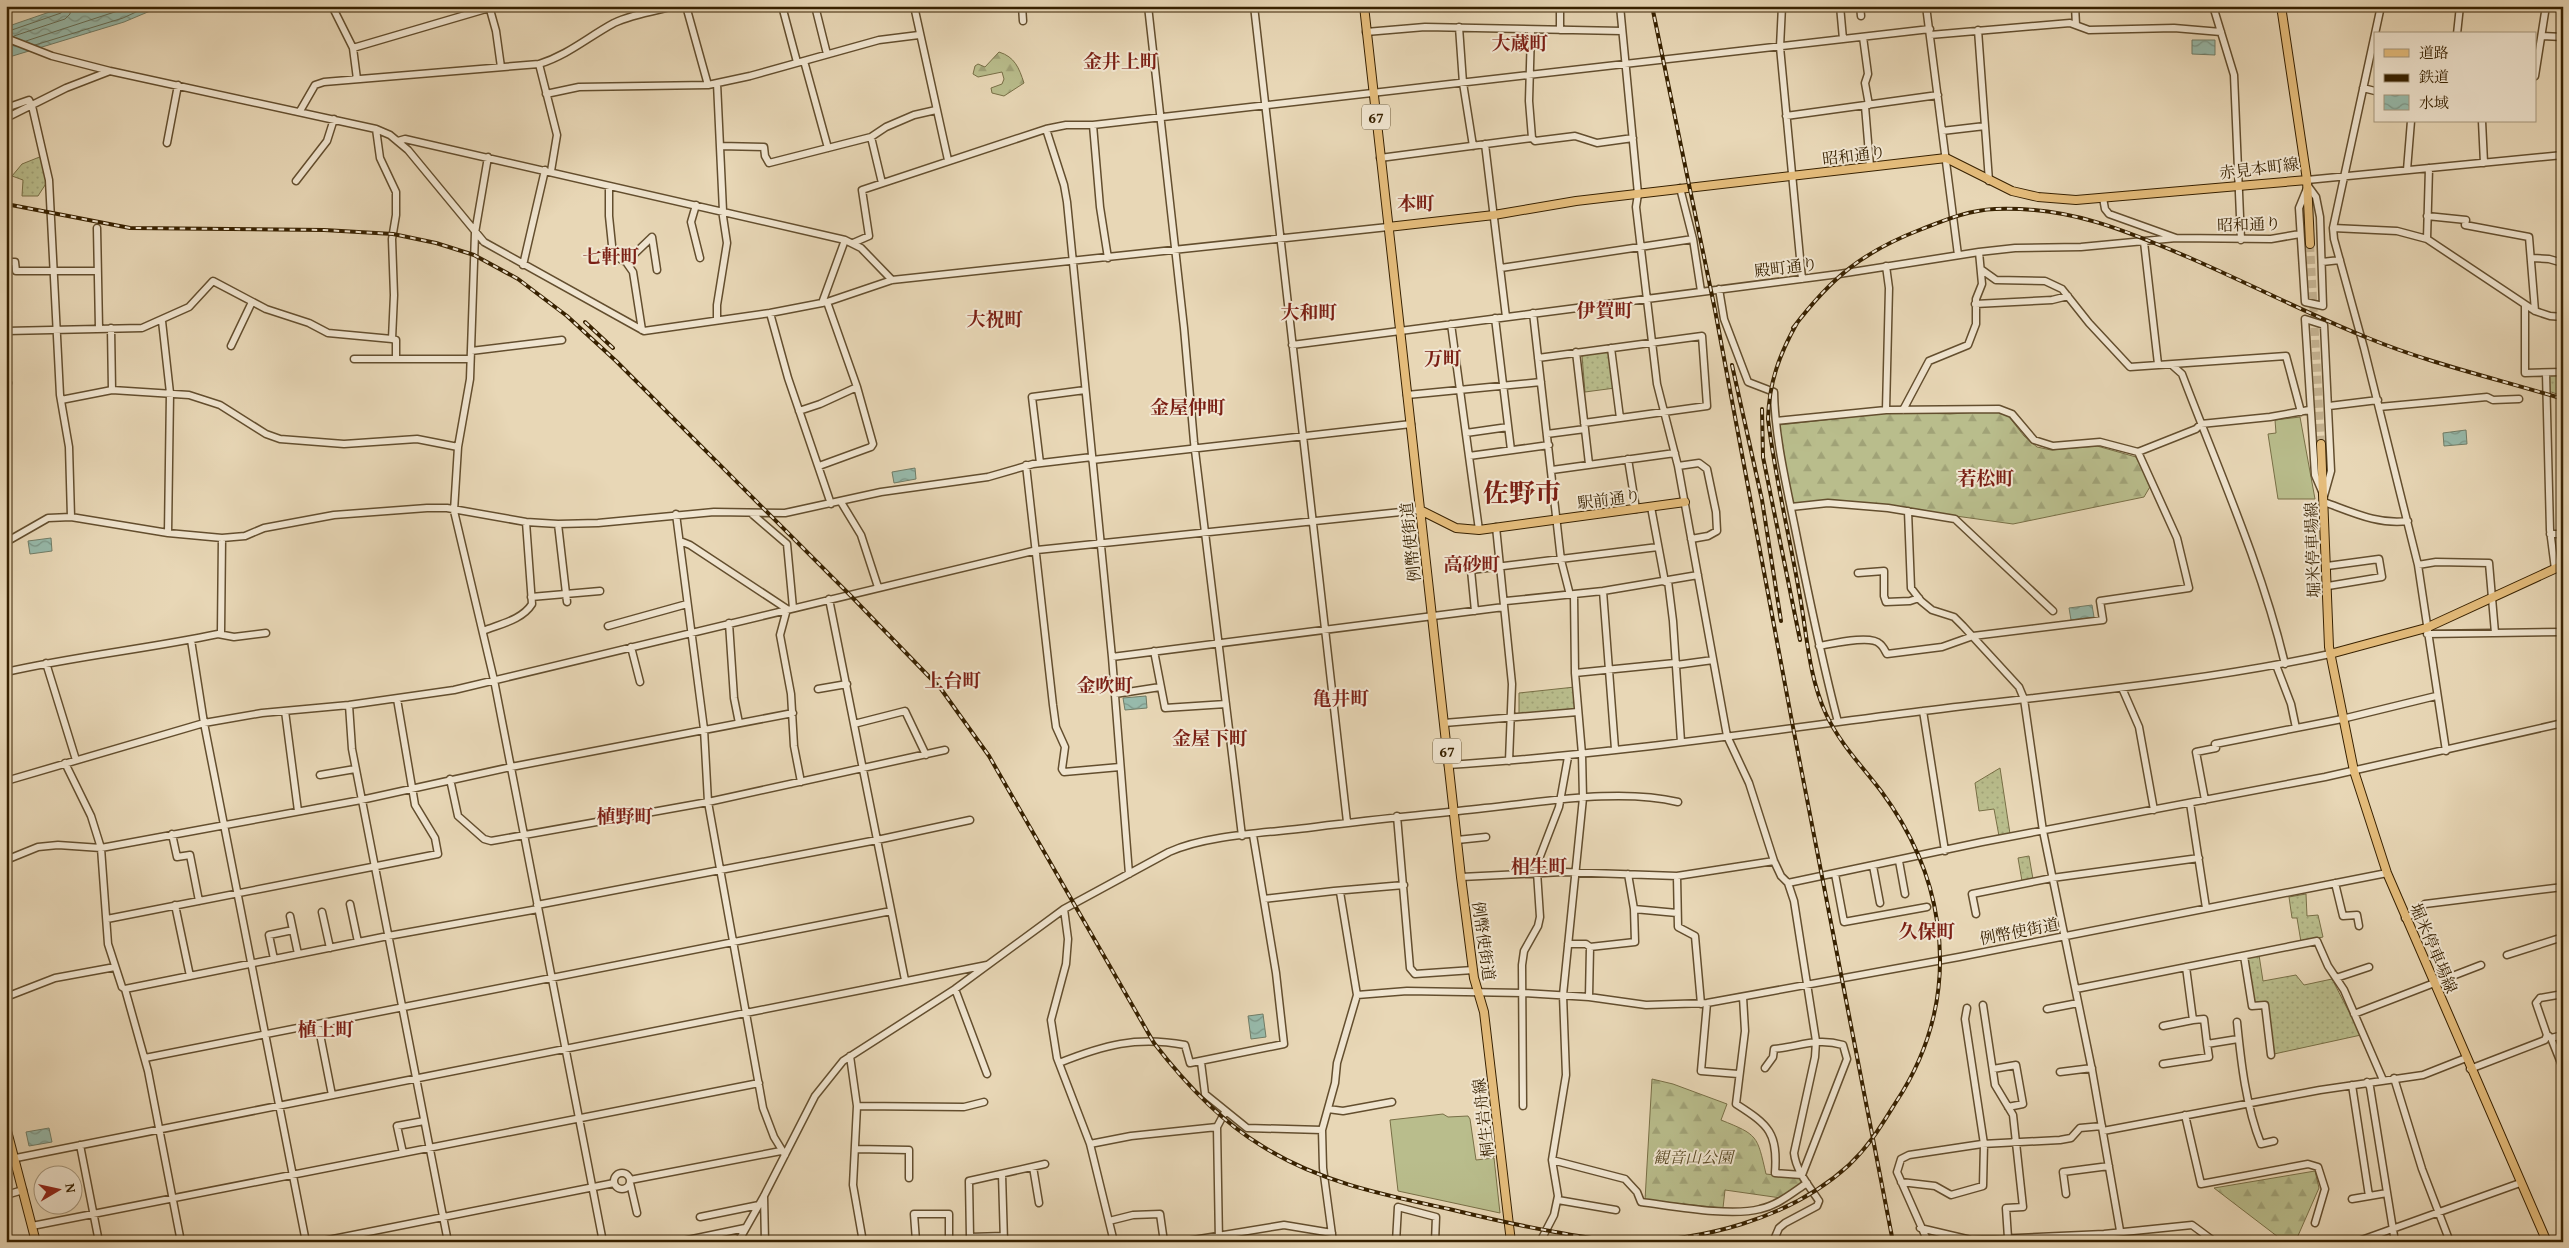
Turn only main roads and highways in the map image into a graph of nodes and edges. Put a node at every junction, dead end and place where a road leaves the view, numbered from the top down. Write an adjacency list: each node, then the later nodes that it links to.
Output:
1 (1364, 6): 5 (main road, 例幣使街道 / 67)
2 (2281, 6): 3 (main road, 赤見本町線)
3 (2308, 183): 4 (main road, 赤見本町線); 6 (main road)
4 (2103, 198): 5 (main road, 昭和通り)
5 (1388, 227): 9 (main road, 例幣使街道 / 67)
6 (2310, 244)
7 (2321, 444): 11 (main road, 堀米停車場線)
8 (1685, 502): 9 (main road, 駅前通り)
9 (1420, 510): 12 (main road, 例幣使街道 / 67)
10 (2559, 567): 11 (main road)
11 (2330, 654): 17 (main road, 堀米停車場線)
12 (1478, 992): 16 (main road, 桐生岩舟線 / 67)
13 (6, 1127): 14 (main road)
14 (10, 1159): 15 (main road)
15 (36, 1242)
16 (1511, 1242)
17 (2547, 1242)

